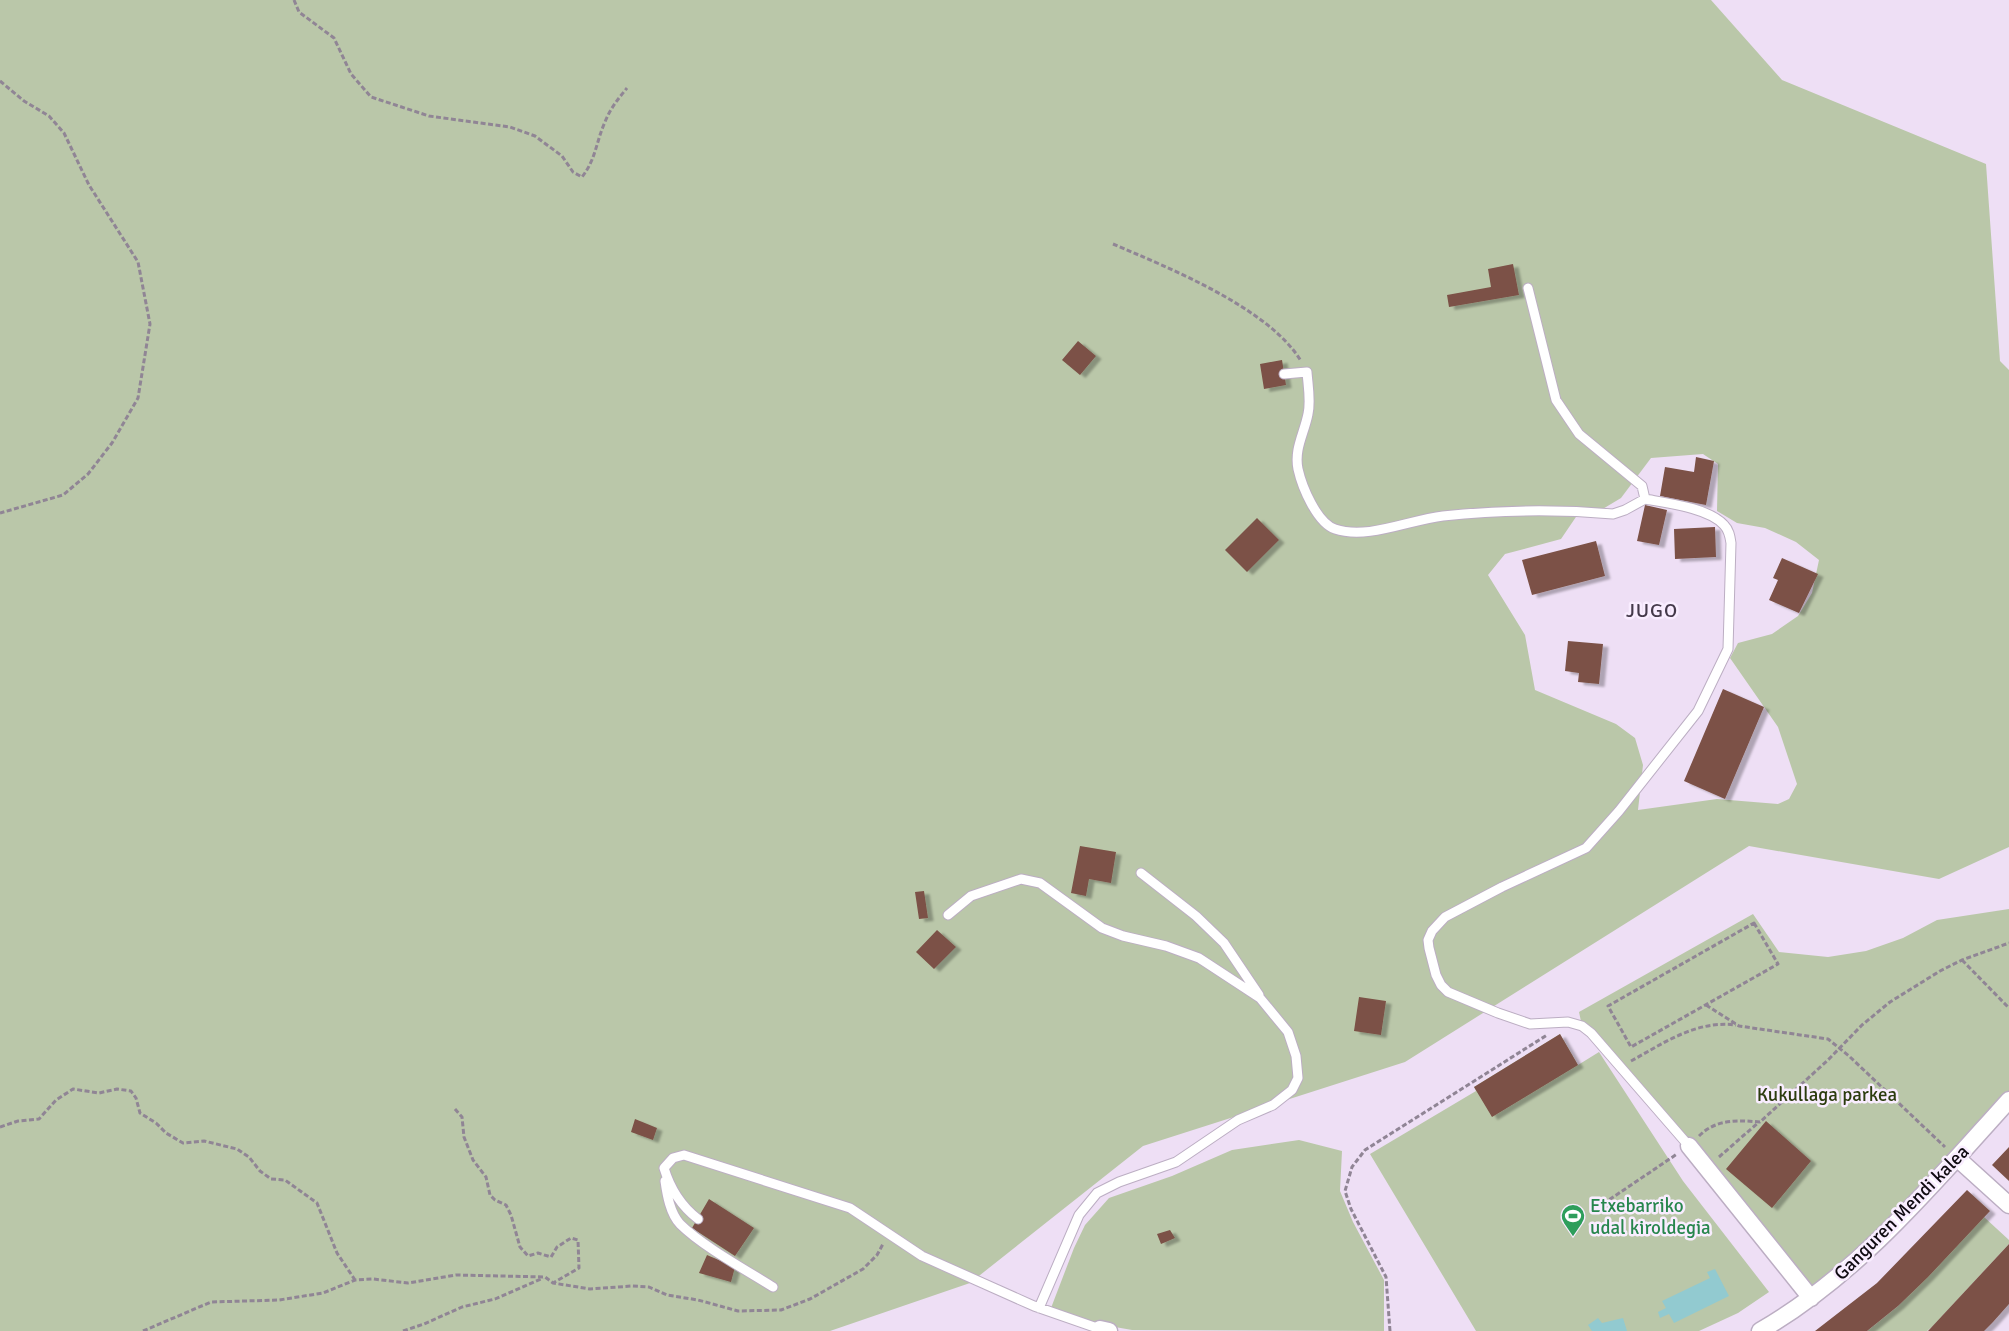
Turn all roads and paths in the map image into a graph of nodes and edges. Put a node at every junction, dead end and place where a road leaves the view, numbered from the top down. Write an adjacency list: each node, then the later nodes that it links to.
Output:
1 (294, 0): 3 (path)
2 (0, 81): 9 (path)
3 (627, 88)
4 (1113, 244): 6 (path)
5 (1528, 288): 8 (lane)
6 (1307, 372): 7 (lane); 8 (lane)
7 (1284, 374)
8 (1645, 499): 17 (lane)
9 (0, 513)
10 (1141, 874): 14 (lane)
11 (948, 915): 14 (lane)
12 (2009, 942): 13 (path)
13 (1962, 960): 16 (path); 19 (path)
14 (1260, 998): 39 (lane)
15 (1706, 1005): 15 (path); 18 (path)
16 (2009, 1008)
17 (1568, 1022): 20 (lane); 43 (path)
18 (1739, 1026): 19 (path); 20 (path)
19 (1840, 1048): 23 (path); 25 (path)
20 (1620, 1067): 26 (lane)
21 (2009, 1100): 27 (street, Ganguren Mendi kalea)
22 (455, 1109): 36 (path)
23 (1760, 1122): 26 (path); 29 (path)
24 (0, 1127): 35 (path)
25 (1943, 1144)
26 (1689, 1146): 29 (street); 31 (path)
27 (1957, 1158): 30 (street); 38 (street, Ganguren Mendi kalea)
28 (664, 1168): 32 (lane); 37 (lane); 39 (lane)
29 (1708, 1168): 38 (street)
30 (2009, 1205)
31 (1597, 1208)
32 (698, 1219)
33 (877, 1255): 36 (path)
34 (545, 1277): 35 (path); 36 (path); 42 (path)
35 (355, 1280): 41 (path)
36 (553, 1283)
37 (773, 1287)
38 (1811, 1298): 44 (street, Ganguren Mendi kalea)
39 (1039, 1308): 40 (lane)
40 (1104, 1330)
41 (143, 1331)
42 (402, 1331)
43 (1390, 1331)
44 (1760, 1331)

